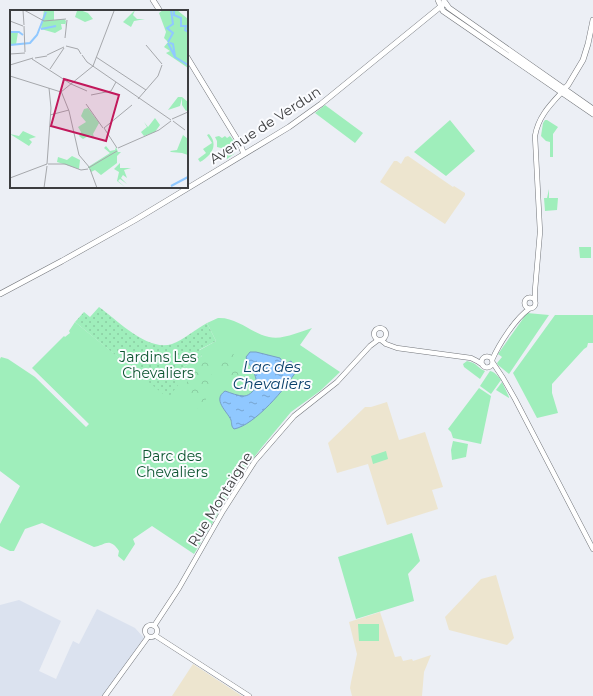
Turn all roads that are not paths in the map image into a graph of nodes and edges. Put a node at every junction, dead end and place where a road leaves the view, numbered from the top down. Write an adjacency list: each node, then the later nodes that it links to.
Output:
1 (153, 0): 4 (main road)
2 (438, 0): 3 (main road)
3 (443, 3): 7 (main road); 10 (main road, Avenue de Verdun)
4 (159, 10)
5 (593, 20): 7 (main road)
6 (188, 59): 10 (main road)
7 (563, 90): 8 (main road); 9 (main road); 13 (street)
8 (593, 109)
9 (593, 114)
10 (244, 154): 12 (main road, Avenue de Verdun)
11 (188, 188): 14 (main road, Avenue de Verdun)
12 (188, 188)
13 (535, 290): 15 (street); 16 (street)
14 (0, 294)
15 (530, 298): 16 (street); 17 (street)
16 (535, 301): 18 (street)
17 (525, 306): 18 (street); 19 (street)
18 (529, 309): 19 (street)
19 (523, 314): 25 (street)
20 (374, 336): 21 (street); 22 (street); 23 (street, Rue Montaigne)
21 (386, 336): 22 (street); 24 (street)
22 (380, 340): 23 (street, Rue Montaigne); 24 (street)
23 (370, 346): 33 (street, Rue Montaigne)
24 (392, 346): 27 (street)
25 (496, 351): 26 (street); 28 (street)
26 (486, 358): 27 (street); 28 (street); 29 (street)
27 (474, 359): 29 (street)
28 (492, 362): 30 (street); 31 (street)
29 (483, 365): 30 (street)
30 (489, 367): 31 (street)
31 (500, 373): 32 (street)
32 (593, 549)
33 (154, 626): 34 (street); 35 (street)
34 (156, 636): 35 (street); 37 (street)
35 (148, 637): 36 (street)
36 (105, 696)
37 (249, 696)

